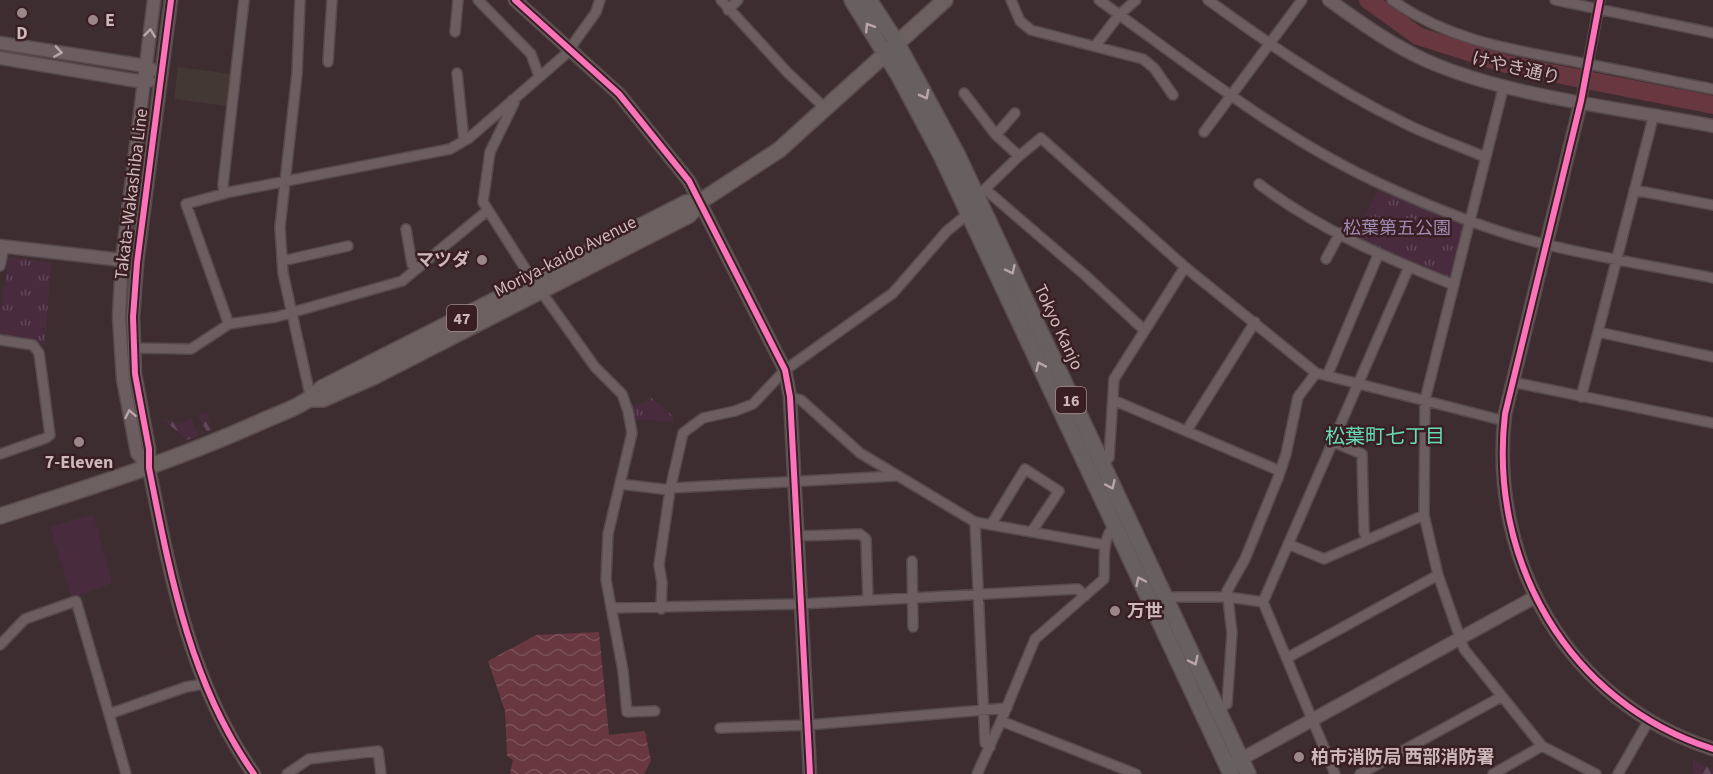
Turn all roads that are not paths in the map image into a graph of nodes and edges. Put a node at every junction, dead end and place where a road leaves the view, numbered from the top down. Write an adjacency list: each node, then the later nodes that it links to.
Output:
1 (154, 0): 35 (street, Takata-Wakashiba Line, one-way to 1)
2 (171, 0): 39 (street, Takata-Wakashiba Line)
3 (244, 0): 60 (street)
4 (300, 0): 57 (street)
5 (332, 0): 34 (street)
6 (458, 0): 26 (street)
7 (478, 0): 38 (street)
8 (515, 0): 32 (street)
9 (600, 0): 32 (street)
10 (721, 0): 24 (street)
11 (738, 0): 24 (street)
12 (852, 0): 31 (highway, Tokyo Kanjo / 16, one-way to 12)
13 (869, 0): 31 (highway, Tokyo Kanjo / 16)
14 (945, 0): 31 (main road, Moriya-kaido Avenue / 47)
15 (1011, 0): 30 (street)
16 (1099, 0): 25 (street)
17 (1136, 0): 25 (street)
18 (1208, 0): 29 (street)
19 (1302, 0): 29 (street)
20 (1329, 0): 41 (street, けやき通り)
21 (1392, 0): 36 (street)
22 (1555, 0): 23 (street)
23 (1599, 5): 27 (street); 36 (street)
24 (728, 10): 48 (street)
25 (1119, 15): 30 (street); 45 (street)
26 (455, 32)
27 (1713, 33)
28 (0, 43): 35 (street, one-way to 35)
29 (1269, 44): 45 (street); 56 (street)
30 (1095, 45): 44 (street)
31 (892, 48): 48 (main road, Moriya-kaido Avenue / 47); 61 (highway, Tokyo Kanjo / 16, one-way to 61); 65 (highway, Tokyo Kanjo / 16)
32 (568, 50): 38 (street); 62 (street)
33 (0, 58): 40 (street)
34 (328, 62)
35 (146, 66): 39 (street); 40 (street, Takata-Wakashiba Line)
36 (1588, 67): 42 (street); 46 (street)
37 (457, 73): 54 (street)
38 (539, 76): 47 (street)
39 (161, 77): 40 (street); 90 (street, Takata-Wakashiba Line)
40 (144, 82): 75 (street, Takata-Wakashiba Line)
41 (1504, 85): 46 (street, けやき通り); 56 (street)
42 (1713, 89)
43 (963, 93): 53 (street)
44 (1173, 96)
45 (1231, 96): 52 (street); 66 (street)
46 (1582, 97): 50 (street, けやき通り); 69 (street)
47 (512, 100): 54 (street); 64 (street)
48 (826, 109): 62 (main road, Moriya-kaido Avenue / 47)
49 (1016, 113): 53 (street)
50 (1654, 114): 51 (street, けやき通り); 59 (street)
51 (1713, 126)
52 (1204, 132)
53 (996, 135): 55 (street)
54 (464, 141): 57 (street)
55 (1019, 156): 61 (street); 78 (street)
56 (1485, 157): 66 (street)
57 (285, 182): 60 (street); 76 (street)
58 (1259, 184): 68 (street)
59 (1634, 190): 63 (street); 73 (street)
60 (224, 193): 85 (street)
61 (981, 193): 87 (street); 107 (highway, Tokyo Kanjo / 16, one-way to 107)
62 (701, 201): 83 (main road, Moriya-kaido Avenue / 47); 92 (street)
63 (1713, 205)
64 (487, 211): 80 (street); 83 (street)
65 (969, 213): 92 (street); 118 (highway, Tokyo Kanjo / 16, one-way to 65)
66 (1470, 221): 69 (street); 82 (street)
67 (405, 229): 80 (street)
68 (1340, 233): 72 (street); 74 (street)
69 (1546, 244): 73 (street); 95 (street)
70 (2, 246): 75 (street); 77 (street)
71 (348, 246): 76 (street)
72 (1378, 255): 79 (street); 94 (street)
73 (1617, 258): 81 (street); 88 (street)
74 (1326, 259)
75 (122, 260): 108 (street, Takata-Wakashiba Line, one-way to 75)
76 (282, 261): 84 (street)
77 (0, 266)
78 (1185, 267): 86 (street); 87 (street)
79 (1409, 267): 82 (street); 96 (street)
80 (417, 269): 84 (street)
81 (1713, 278)
82 (1454, 285): 101 (street)
83 (537, 286): 99 (main road, Moriya-kaido Avenue / 47); 112 (street)
84 (292, 313): 90 (street); 99 (street)
85 (228, 322)
86 (1255, 322): 93 (street); 104 (street)
87 (1143, 329): 100 (street)
88 (1598, 332): 91 (street); 98 (street)
89 (0, 340): 106 (street)
90 (134, 348): 108 (street, Takata-Wakashiba Line)
91 (1713, 357)
92 (785, 370): 97 (street); 113 (street)
93 (1316, 373): 94 (street); 109 (street)
94 (1327, 376): 96 (street)
95 (1512, 382): 98 (street); 102 (street)
96 (1358, 384): 101 (street); 105 (street)
97 (790, 397): 110 (street); 111 (street)
98 (1581, 397): 103 (street)
99 (311, 399): 108 (main road, Moriya-kaido Avenue / 47)
100 (1113, 400): 104 (street); 107 (street)
101 (1425, 400): 102 (street); 114 (street)
102 (1505, 421): 131 (street)
103 (1713, 423)
104 (1187, 430): 109 (street)
105 (1333, 442): 121 (street); 122 (street)
106 (0, 454)
107 (1100, 463): 129 (highway, Tokyo Kanjo / 16, one-way to 129)
108 (149, 468): 115 (main road, Moriya-kaido Avenue / 47); 141 (street)
109 (1280, 471): 130 (street)
110 (896, 476): 111 (street); 116 (street)
111 (794, 481): 113 (street); 120 (street)
112 (620, 484): 113 (street); 135 (street)
113 (671, 489): 136 (street)
114 (1424, 515): 121 (street); 125 (street)
115 (0, 516)
116 (975, 522): 117 (street); 126 (street)
117 (992, 523): 119 (street); 119 (street)
118 (1115, 525): 123 (street); 157 (highway, Tokyo Kanjo / 16, one-way to 118)
119 (1032, 531): 123 (street)
120 (796, 536): 132 (street); 134 (street)
121 (1367, 540): 122 (street)
122 (1288, 544): 133 (street)
123 (1105, 545): 128 (street)
124 (912, 561): 127 (street)
125 (1438, 575): 138 (street); 140 (street)
126 (980, 592): 127 (street); 128 (street); 145 (street)
127 (913, 596): 132 (street); 137 (street)
128 (1085, 596): 143 (street)
129 (1163, 597): 130 (street); 144 (highway, Tokyo Kanjo / 16, one-way to 144)
130 (1228, 597): 133 (street); 144 (street)
131 (1535, 597): 138 (street); 148 (street)
132 (868, 599): 134 (street)
133 (1263, 602): 140 (street)
134 (800, 604): 136 (street); 151 (street)
135 (611, 608): 136 (street); 146 (street)
136 (662, 609)
137 (913, 627)
138 (1459, 639): 142 (street); 150 (street)
139 (0, 645): 147 (street)
140 (1287, 658): 150 (street)
141 (204, 684): 147 (street); 161 (street)
142 (1501, 697): 153 (street); 169 (street)
143 (1007, 708): 145 (street); 149 (street)
144 (1217, 709): 156 (highway, Tokyo Kanjo / 16)
145 (984, 710): 151 (street); 154 (street)
146 (655, 711)
147 (109, 714): 160 (street)
148 (1649, 720): 155 (street); 172 (street)
149 (1001, 721): 154 (street); 166 (street)
150 (1313, 721): 156 (street); 168 (street)
151 (808, 724): 152 (street); 164 (street)
152 (720, 728)
153 (1542, 746): 158 (street); 170 (street)
154 (990, 747): 159 (street)
155 (1713, 749)
156 (1241, 760): 157 (street); 167 (highway, Tokyo Kanjo / 16)
157 (1229, 770)
158 (1578, 770): 171 (street)
159 (978, 772): 165 (street)
160 (126, 774)
161 (254, 774)
162 (287, 774): 163 (street)
163 (381, 774)
164 (810, 774)
165 (990, 774)
166 (1137, 774)
167 (1248, 774)
168 (1335, 774)
169 (1360, 774)
170 (1493, 774)
171 (1596, 774)
172 (1618, 774)

